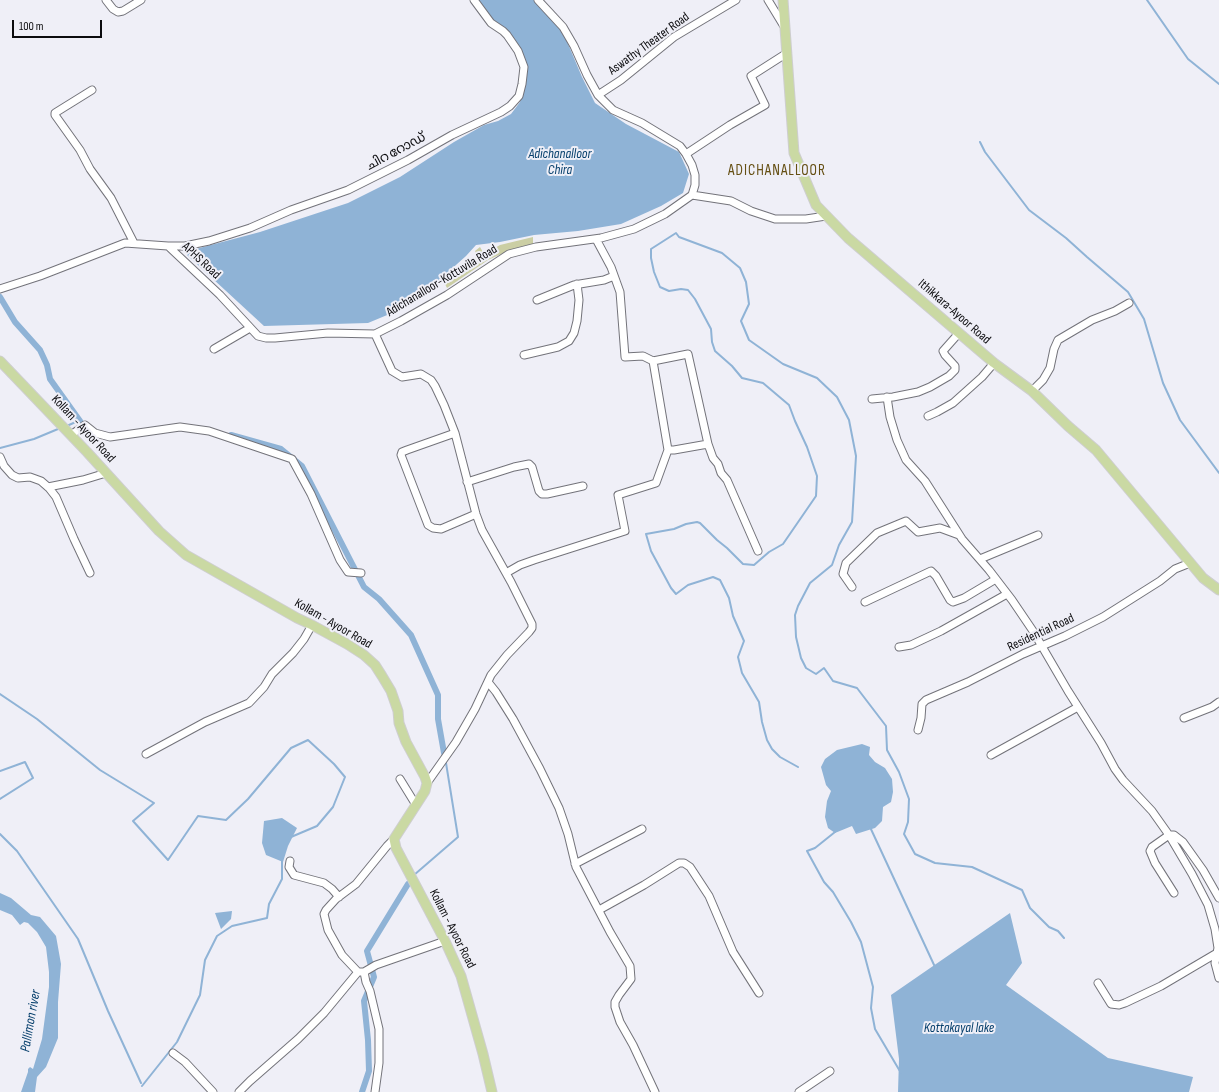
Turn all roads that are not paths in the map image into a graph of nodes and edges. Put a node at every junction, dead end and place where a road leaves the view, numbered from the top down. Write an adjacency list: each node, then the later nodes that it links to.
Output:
1 (106, 0): 2 (street)
2 (141, 0)
3 (474, 0): 17 (street, ചിറ റോഡ്)
4 (538, 0): 11 (street)
5 (736, 0): 11 (street, Aswathy Theater Road)
6 (768, 0): 8 (street)
7 (783, 0): 8 (main road, Ithikkara-Ayoor Road)
8 (785, 28): 9 (main road, Ithikkara-Ayoor Road)
9 (786, 53): 12 (street); 14 (main road, Ithikkara-Ayoor Road)
10 (92, 90): 16 (street)
11 (598, 95): 12 (street)
12 (686, 154): 13 (street)
13 (692, 195): 14 (street); 15 (street, Adichanalloor-Kottuvila Road)
14 (826, 216): 24 (main road, Ithikkara-Ayoor Road)
15 (596, 239): 18 (street); 25 (street, Adichanalloor-Kottuvila Road)
16 (134, 243): 17 (street, APHS Road); 20 (street, APHS Road)
17 (168, 246): 23 (street, APHS Road)
18 (614, 276): 19 (street); 29 (street)
19 (576, 284): 21 (street); 27 (street)
20 (1, 289)
21 (537, 300)
22 (1129, 303): 31 (street)
23 (250, 328): 25 (street, APHS Road); 26 (street)
24 (959, 333): 30 (main road, Ithikkara-Ayoor Road); 32 (street)
25 (375, 334): 35 (street)
26 (214, 349)
27 (524, 355)
28 (0, 361): 36 (main road, Kollam - Ayoor Road)
29 (653, 361): 37 (street); 38 (street)
30 (994, 363): 31 (main road, Ithikkara-Ayoor Road); 34 (street)
31 (1032, 391): 49 (main road, Ithikkara-Ayoor Road)
32 (887, 397): 33 (street); 45 (street)
33 (872, 399)
34 (928, 416)
35 (455, 433): 41 (street); 44 (street)
36 (71, 435): 40 (main road, Kollam - Ayoor Road); 51 (street)
37 (708, 444): 38 (street); 47 (street)
38 (668, 450): 52 (street)
39 (0, 457): 43 (street)
40 (106, 473): 43 (street); 58 (main road, Kollam - Ayoor Road)
41 (467, 482): 42 (street); 44 (street)
42 (583, 486)
43 (48, 487): 50 (street)
44 (476, 514): 52 (street)
45 (959, 535): 48 (street); 54 (street)
46 (1038, 535): 48 (street)
47 (758, 552)
48 (980, 559): 53 (street)
49 (1190, 563): 55 (main road, Ithikkara-Ayoor Road); 60 (street, Residential Road)
50 (90, 573)
51 (361, 573)
52 (506, 573): 61 (street)
53 (996, 578): 56 (street); 57 (street)
54 (852, 587)
55 (1219, 590)
56 (1007, 594): 59 (street); 60 (street)
57 (865, 602)
58 (312, 625): 66 (street); 69 (main road, Kollam - Ayoor Road)
59 (899, 647)
60 (1042, 647): 63 (street); 65 (street, Residential Road)
61 (488, 682): 69 (street); 75 (street)
62 (1219, 702): 64 (street)
63 (1078, 707): 67 (street); 72 (street)
64 (1184, 718)
65 (918, 730)
66 (146, 754)
67 (991, 755)
68 (400, 779): 70 (street)
69 (427, 783): 70 (main road)
70 (416, 805): 73 (main road)
71 (642, 829): 75 (street)
72 (1169, 835): 76 (street); 78 (street); 81 (street)
73 (394, 839): 77 (street); 80 (main road, Kollam - Ayoor Road)
74 (290, 860): 77 (street)
75 (575, 864): 79 (street)
76 (1174, 892)
77 (339, 897): 82 (street)
78 (1219, 898)
79 (599, 910): 85 (street); 92 (street)
80 (445, 941): 82 (street); 91 (main road, Kollam - Ayoor Road)
81 (1218, 950): 83 (street); 84 (street)
82 (361, 972): 89 (street); 90 (street)
83 (1219, 978)
84 (1098, 984)
85 (759, 993)
86 (173, 1053): 88 (street)
87 (830, 1071): 93 (street)
88 (213, 1092)
89 (239, 1092)
90 (375, 1092)
91 (492, 1092)
92 (655, 1092)
93 (799, 1092)

